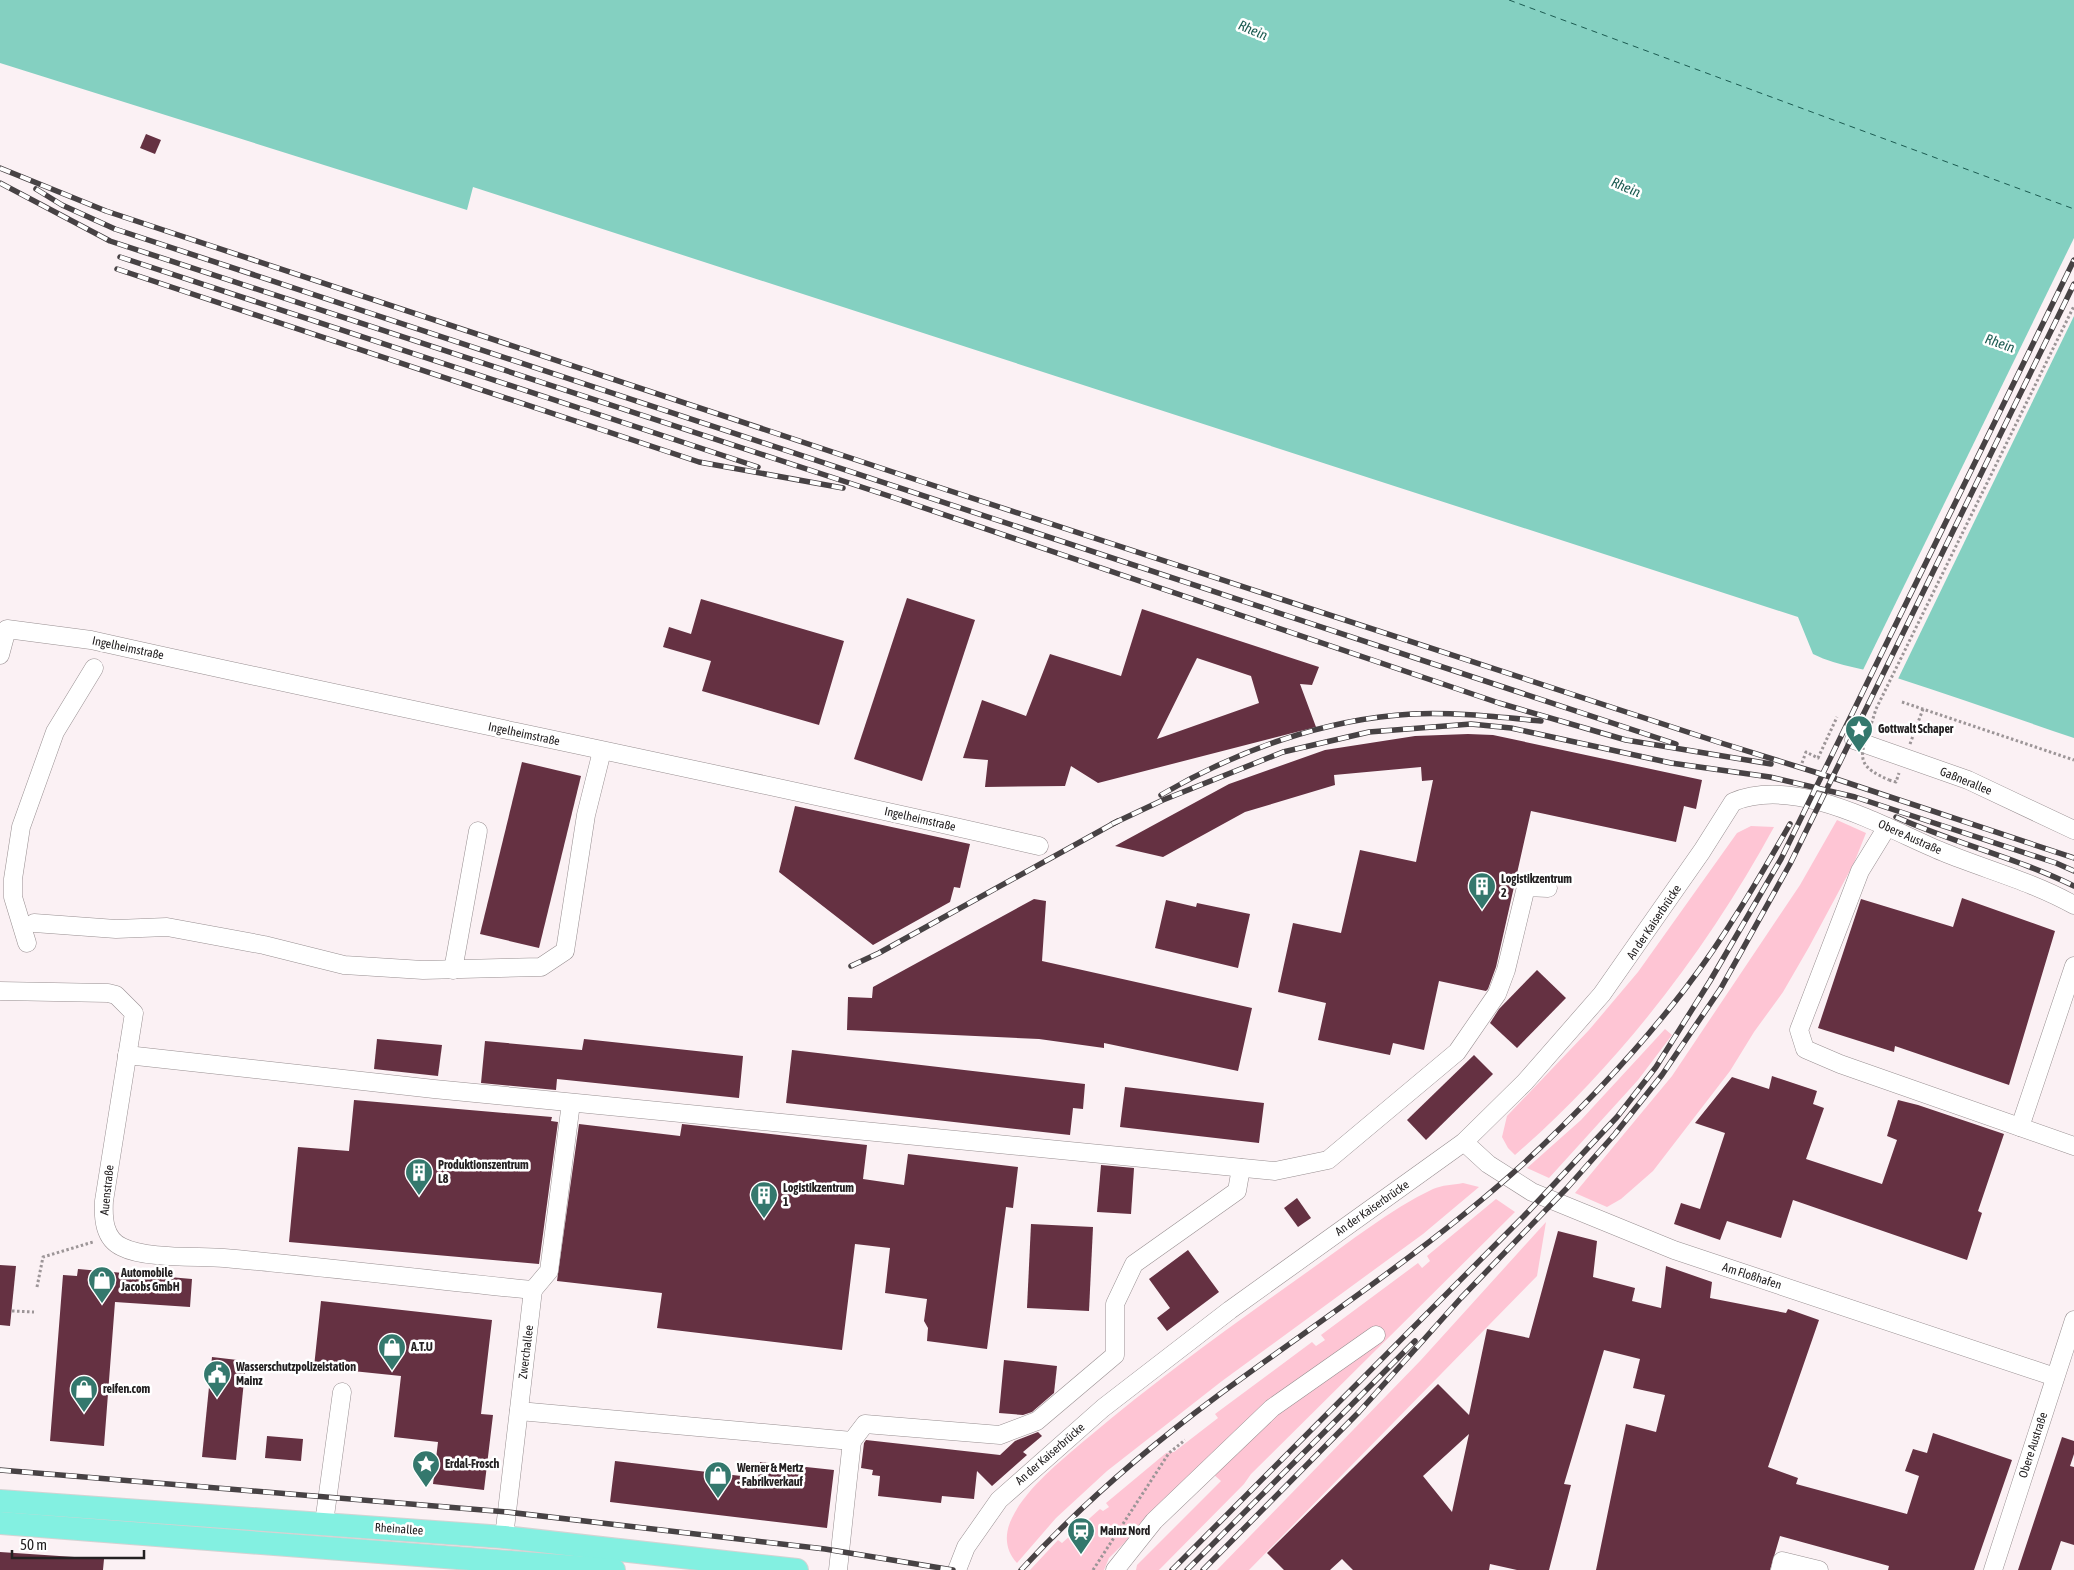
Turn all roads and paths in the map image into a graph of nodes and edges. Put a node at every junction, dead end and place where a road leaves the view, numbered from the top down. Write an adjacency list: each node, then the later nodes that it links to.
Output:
1 (2074, 306): 12 (path, bridge)
2 (0, 656): 9 (street, Ingelheimstraße)
3 (94, 668): 21 (street)
4 (1902, 702): 5 (path)
5 (1923, 709): 7 (path); 10 (path)
6 (1837, 717): 11 (path)
7 (1918, 723)
8 (1854, 740): 15 (street, Gaßnerallee)
9 (602, 751): 17 (street, Ingelheimstraße); 23 (street)
10 (2074, 760)
11 (1802, 763)
12 (1898, 777)
13 (1740, 799): 14 (street, Obere Austraße); 28 (street, An der Kaiserbrücke)
14 (1887, 826): 19 (street, Obere Austraße); 27 (street)
15 (2074, 830)
16 (478, 831): 23 (street)
17 (1039, 846)
18 (1548, 888): 30 (street)
19 (2074, 905)
20 (34, 923): 23 (street)
21 (27, 943)
22 (2074, 966): 27 (street)
23 (453, 970)
24 (0, 991): 25 (street, Auenstraße)
25 (127, 1055): 26 (street); 31 (street, Auenstraße)
26 (571, 1102): 30 (street); 33 (street)
27 (2020, 1128): 29 (street)
28 (1464, 1142): 38 (street, Am Floßhafen); 53 (street, An der Kaiserbrücke)
29 (2074, 1146)
30 (1241, 1168): 42 (street)
31 (111, 1237): 32 (path); 33 (street)
32 (37, 1287)
33 (533, 1290): 40 (street, Zwerchallee)
34 (12, 1311): 35 (path)
35 (34, 1312)
36 (2074, 1320): 38 (street, Obere Austraße)
37 (1376, 1335): 55 (street)
38 (2055, 1377): 58 (street, Obere Austraße)
39 (342, 1392): 45 (street)
40 (519, 1411): 42 (street); 46 (street, Zwerchallee)
41 (1185, 1440): 54 (path)
42 (852, 1441): 52 (street)
43 (0, 1501): 45 (main road, Rheinallee)
44 (0, 1523): 47 (main road, Rheinallee)
45 (324, 1523): 46 (main road, Rheinallee)
46 (504, 1537): 48 (main road, Zwerchallee); 51 (main road, Rheinallee)
47 (450, 1556): 48 (main road, Rheinallee); 49 (main road)
48 (502, 1565): 50 (main road, Rheinallee)
49 (468, 1570)
50 (614, 1570)
51 (797, 1570)
52 (838, 1570)
53 (957, 1570)
54 (1093, 1570)
55 (1115, 1570)
56 (1780, 1570): 57 (street)
57 (1819, 1570)
58 (1993, 1570)

